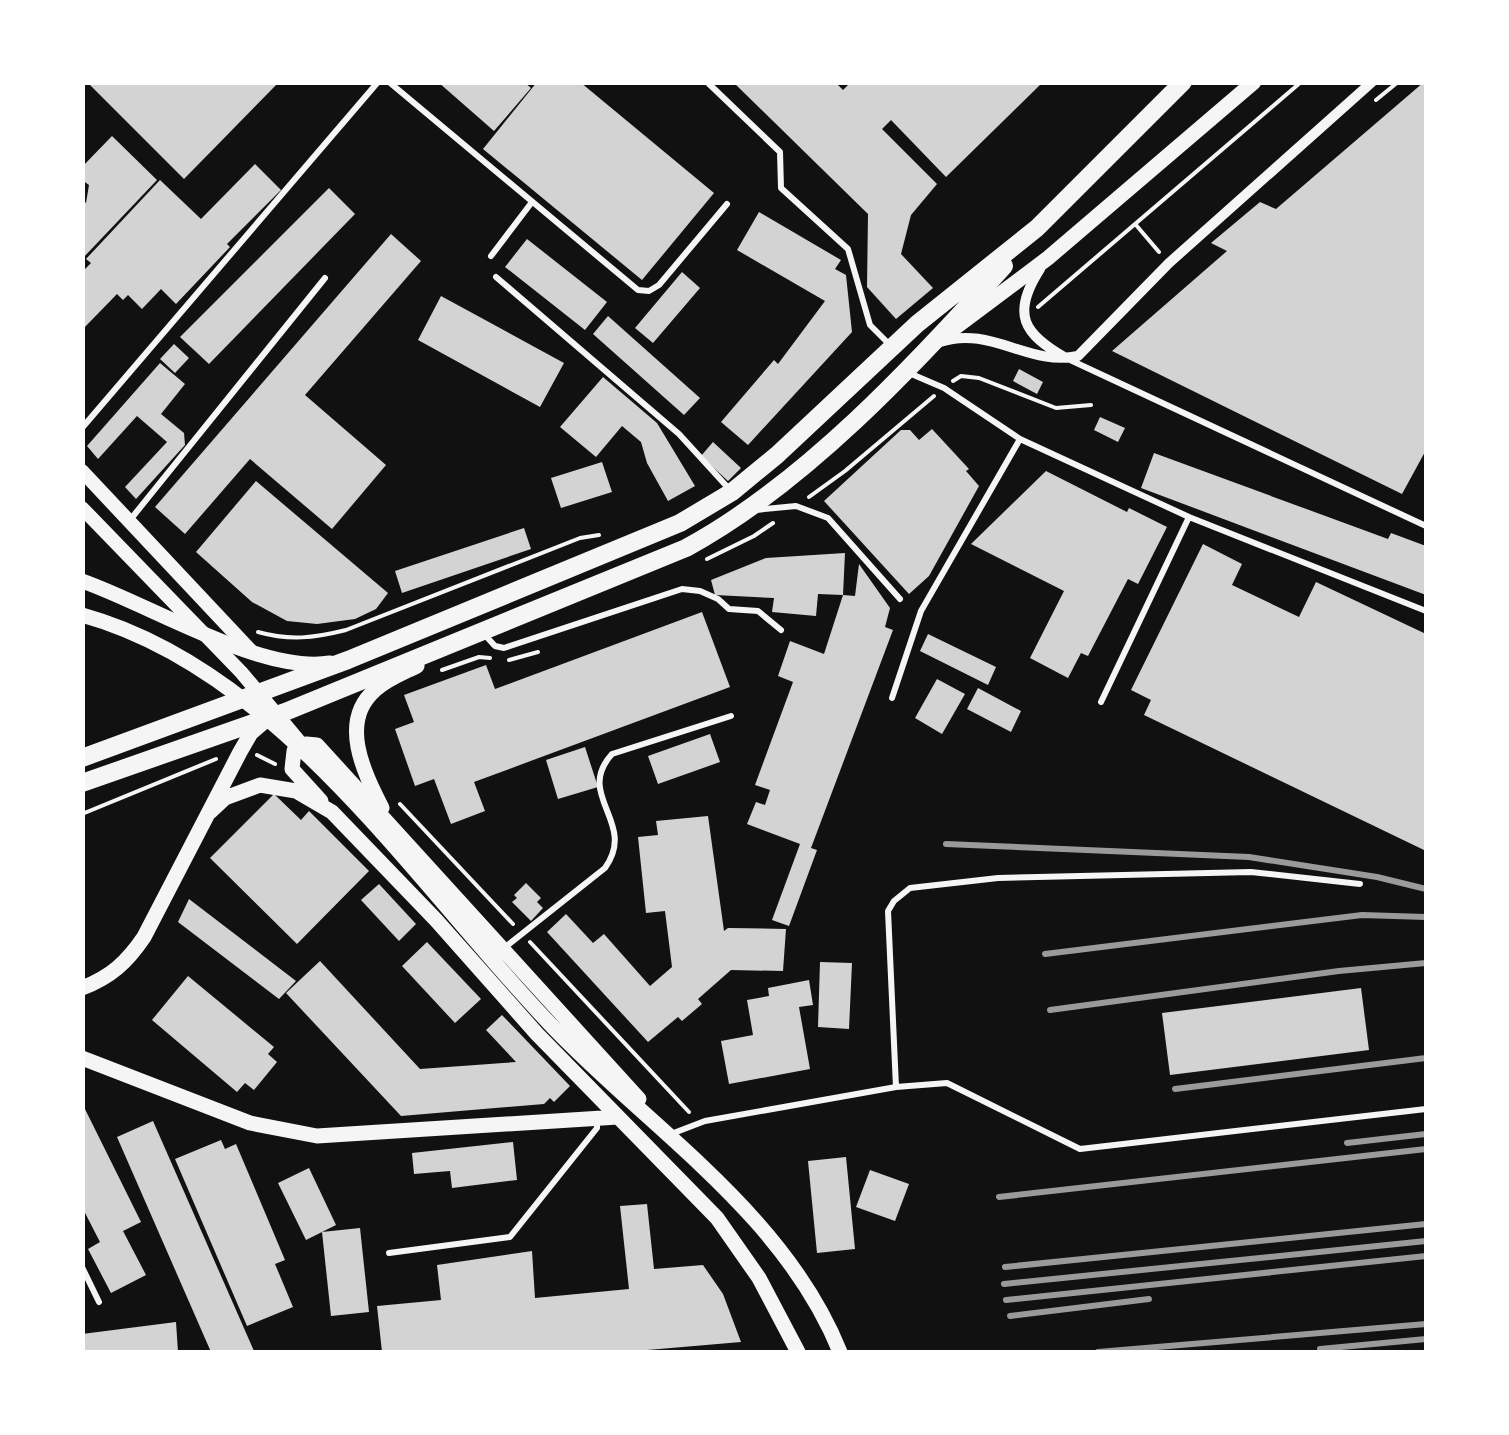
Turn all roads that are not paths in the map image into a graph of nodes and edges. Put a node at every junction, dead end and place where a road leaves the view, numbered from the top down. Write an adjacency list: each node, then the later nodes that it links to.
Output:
1 (378, 82): 18 (lane)
2 (389, 82): 7 (lane)
3 (707, 82): 15 (lane)
4 (1183, 82): 9 (main road)
5 (1254, 82): 11 (main road)
6 (1372, 82): 16 (street)
7 (532, 202): 8 (lane); 10 (lane)
8 (726, 204)
9 (1037, 228): 14 (main road); 15 (main road)
10 (491, 256)
11 (1047, 259): 14 (main road); 16 (street)
12 (496, 277): 21 (lane)
13 (324, 278): 25 (lane)
14 (934, 344): 16 (street); 17 (main road)
15 (892, 348): 21 (main road)
16 (1067, 358): 26 (lane)
17 (903, 372): 19 (lane); 23 (main road)
18 (82, 428)
19 (1020, 439): 24 (lane); 36 (lane)
20 (82, 472): 25 (street)
21 (732, 492): 35 (main road)
22 (82, 508): 41 (street)
23 (742, 514): 28 (lane); 32 (main road)
24 (1189, 517): 29 (lane); 37 (lane)
25 (129, 521): 34 (street)
26 (1426, 526)
27 (82, 581): 34 (main road)
28 (900, 599)
29 (1426, 611)
30 (82, 616): 41 (main road)
31 (781, 630): 32 (lane)
32 (483, 633): 33 (main road)
33 (461, 642): 38 (main road); 45 (main road)
34 (253, 654): 35 (main road)
35 (348, 660): 40 (main road)
36 (892, 698)
37 (1101, 702)
38 (284, 712): 42 (main road); 43 (main road)
39 (731, 716): 47 (lane)
40 (82, 758)
41 (314, 760): 54 (main road)
42 (82, 782)
43 (210, 812): 44 (main road); 48 (main road)
44 (332, 812): 45 (main road); 52 (main road)
45 (390, 826): 47 (main road)
46 (1360, 884): 50 (lane)
47 (503, 949): 54 (main road)
48 (82, 988)
49 (82, 1058): 53 (main road)
50 (896, 1088): 51 (lane); 55 (lane)
51 (1426, 1109)
52 (618, 1117): 53 (main road); 59 (main road)
53 (597, 1118): 56 (lane)
54 (657, 1122): 55 (main road)
55 (670, 1134): 60 (main road)
56 (389, 1253)
57 (82, 1267): 58 (lane)
58 (99, 1302)
59 (798, 1352)
60 (840, 1352)

